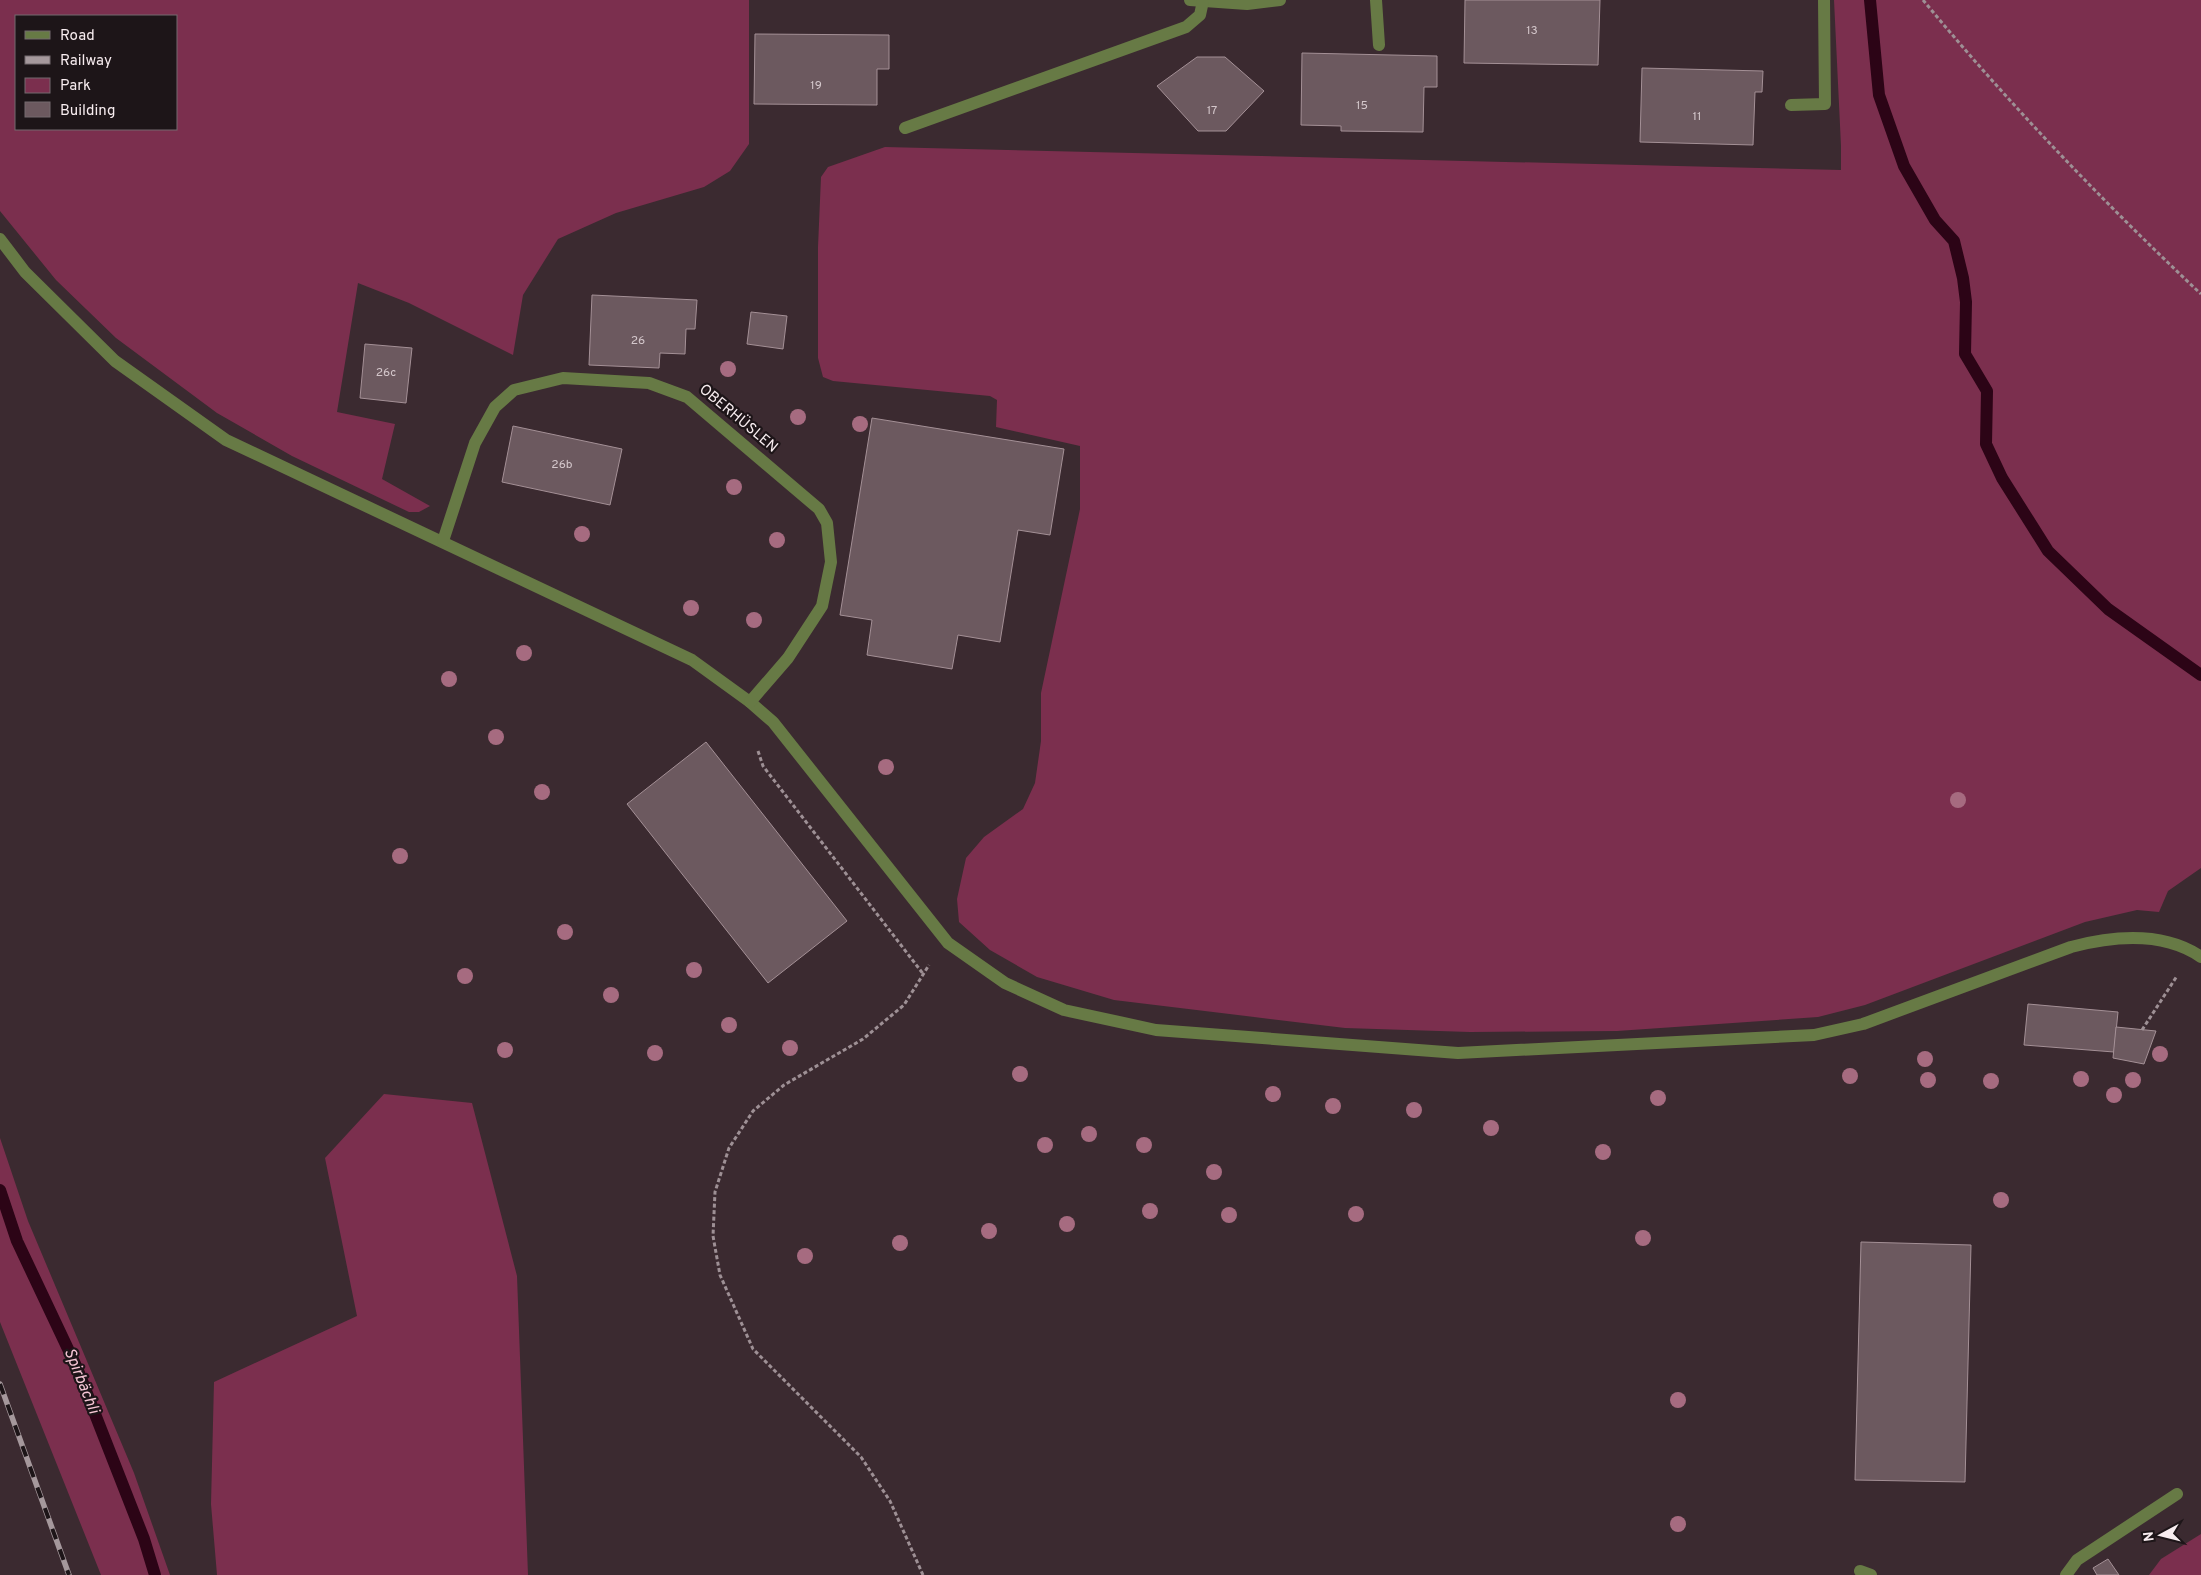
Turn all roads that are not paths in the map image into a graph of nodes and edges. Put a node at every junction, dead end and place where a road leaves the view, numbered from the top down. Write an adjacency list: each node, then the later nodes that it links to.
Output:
1 (1190, 0): 5 (street)
2 (1280, 0): 5 (street)
3 (1376, 0): 6 (street)
4 (1824, 0): 7 (street)
5 (1203, 1): 8 (street)
6 (1379, 45)
7 (1791, 105)
8 (906, 128)
9 (0, 239): 10 (street)
10 (443, 541): 11 (street); 11 (street, OBERHÜSLEN)
11 (750, 702): 12 (street)
12 (2197, 954)
13 (2177, 1494): 14 (street)
14 (2066, 1575)

